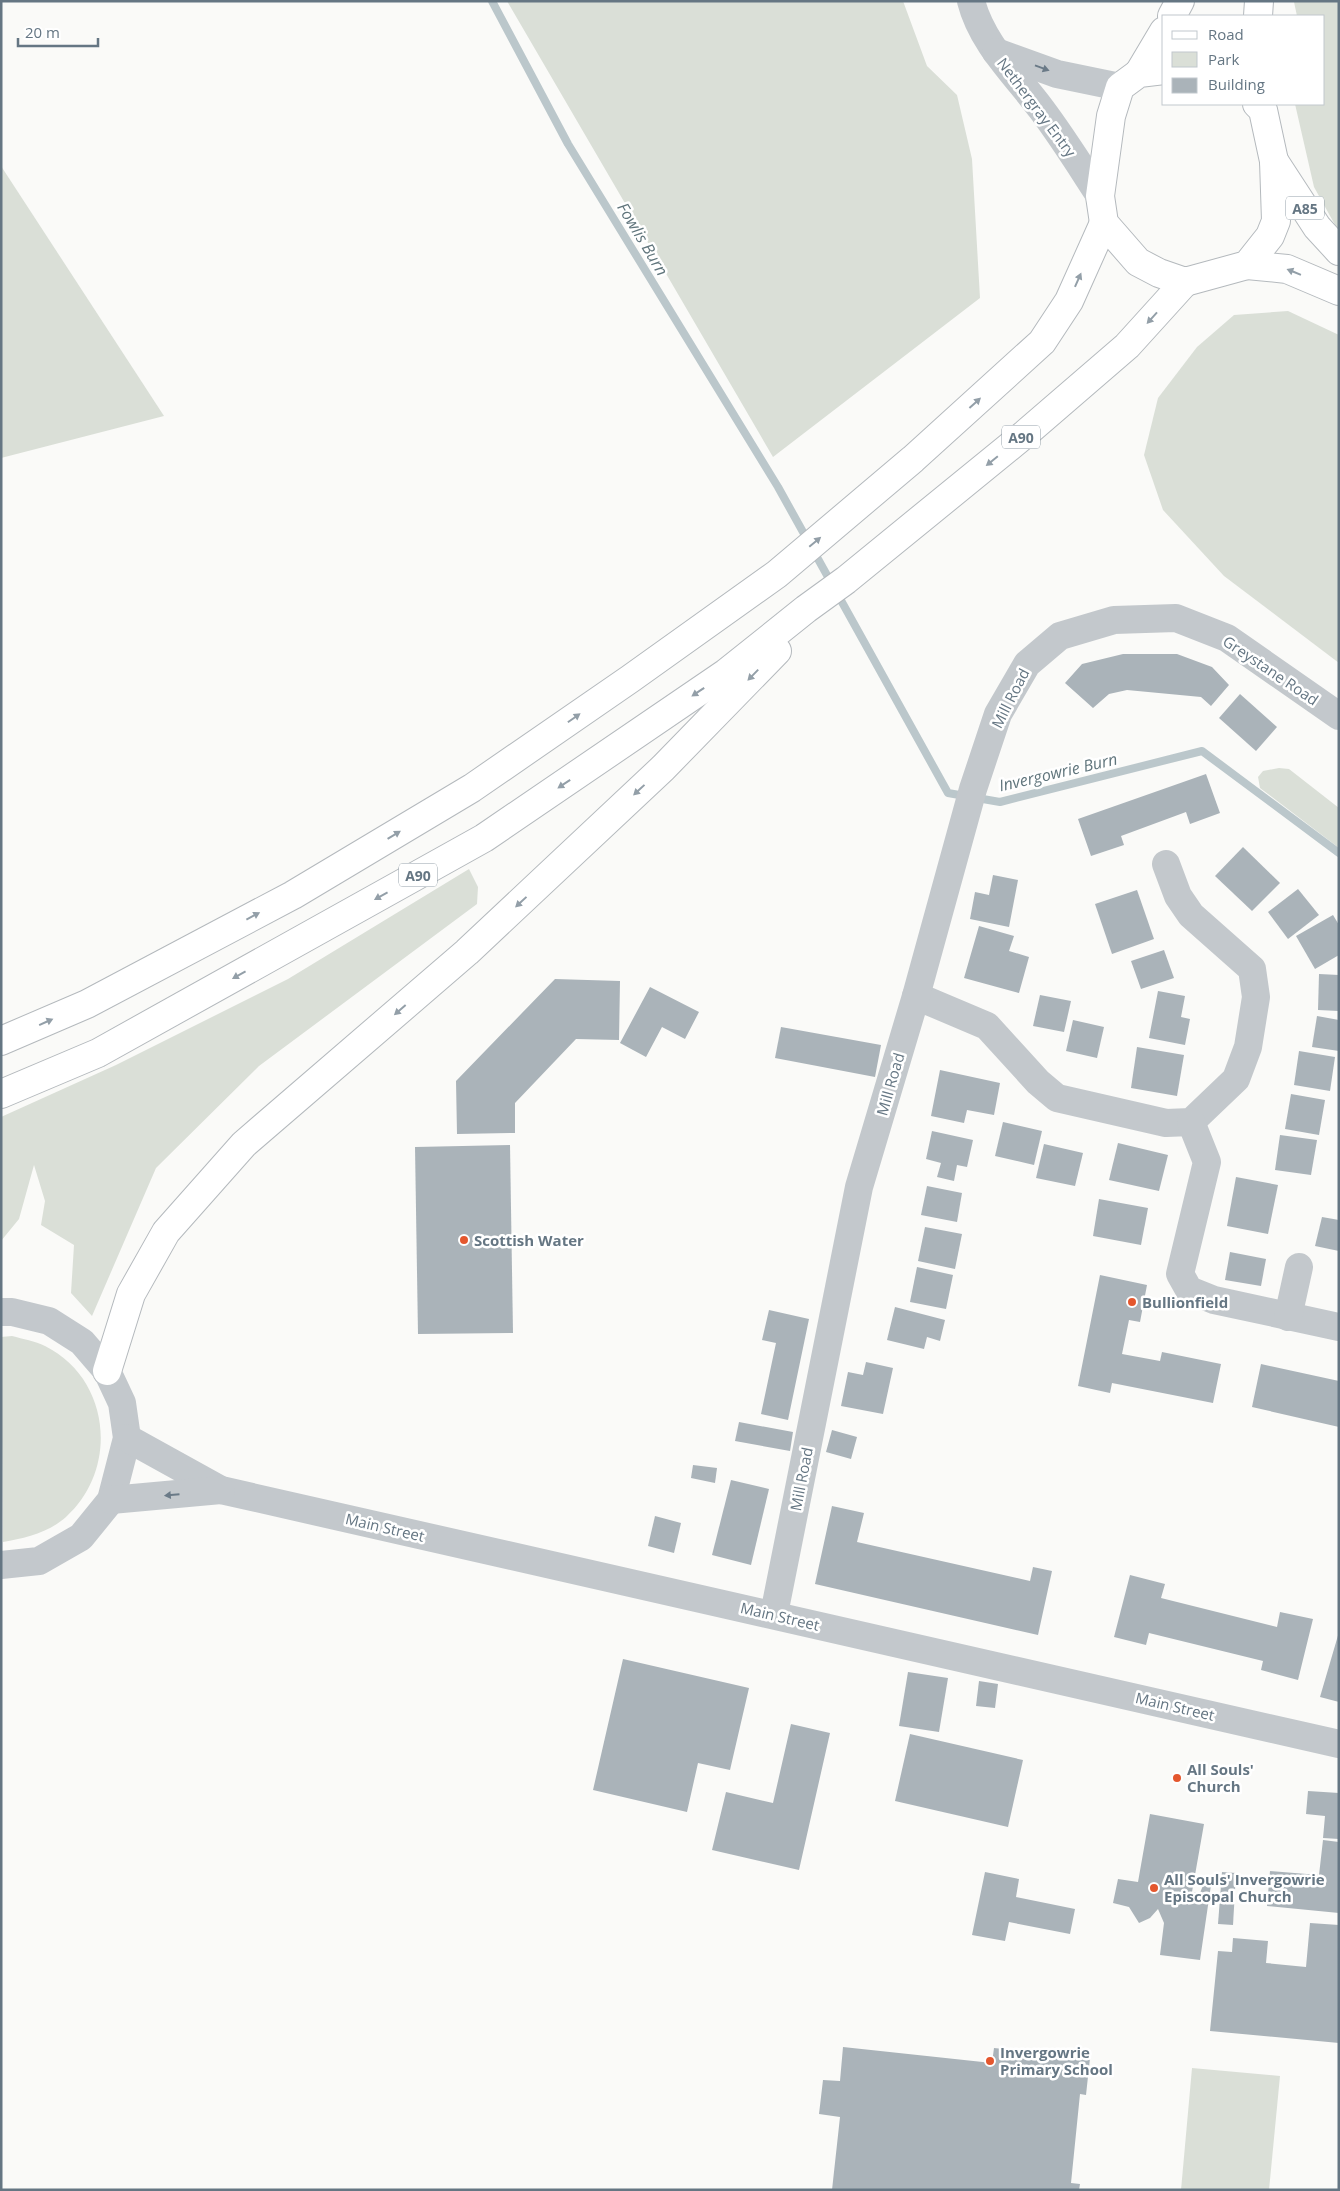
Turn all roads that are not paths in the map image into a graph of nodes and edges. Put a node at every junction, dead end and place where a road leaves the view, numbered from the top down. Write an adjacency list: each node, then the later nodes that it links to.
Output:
1 (971, 1): 7 (street)
2 (1180, 1): 4 (main road)
3 (1259, 1): 5 (main road)
4 (1173, 15)
5 (1258, 15)
6 (1162, 35): 8 (main road)
7 (996, 52): 8 (street, Nethergray Entry, one-way to 8); 11 (street, Nethergray Entry)
8 (1141, 77): 11 (main road)
9 (1261, 106): 10 (main road)
10 (1274, 161): 12 (main road, A85); 13 (main road)
11 (1102, 209): 14 (main road); 21 (main road, one-way to 11)
12 (1339, 251)
13 (1247, 265): 14 (main road); 15 (main road, one-way to 13)
14 (1185, 282): 16 (main road, A90, one-way to 16)
15 (1339, 291)
16 (809, 612): 22 (main road, A90, one-way to 22); 28 (main road, one-way to 28)
17 (1114, 620): 18 (street, Greystane Road); 20 (street, Mill Road)
18 (1339, 716)
19 (1166, 864): 23 (street)
20 (916, 996): 23 (street); 33 (street, Mill Road)
21 (1, 1041)
22 (1, 1094)
23 (1191, 1122): 26 (street)
24 (1299, 1267): 26 (street)
25 (1, 1312): 28 (street)
26 (1288, 1317): 27 (street)
27 (1339, 1327)
28 (107, 1371): 29 (street)
29 (127, 1438): 30 (street, Main Street); 31 (street)
30 (221, 1490): 31 (street, Main Street, one-way to 31); 33 (street, Main Street)
31 (111, 1500): 32 (street)
32 (1, 1566)
33 (774, 1614): 34 (street, Main Street)
34 (1339, 1744)

